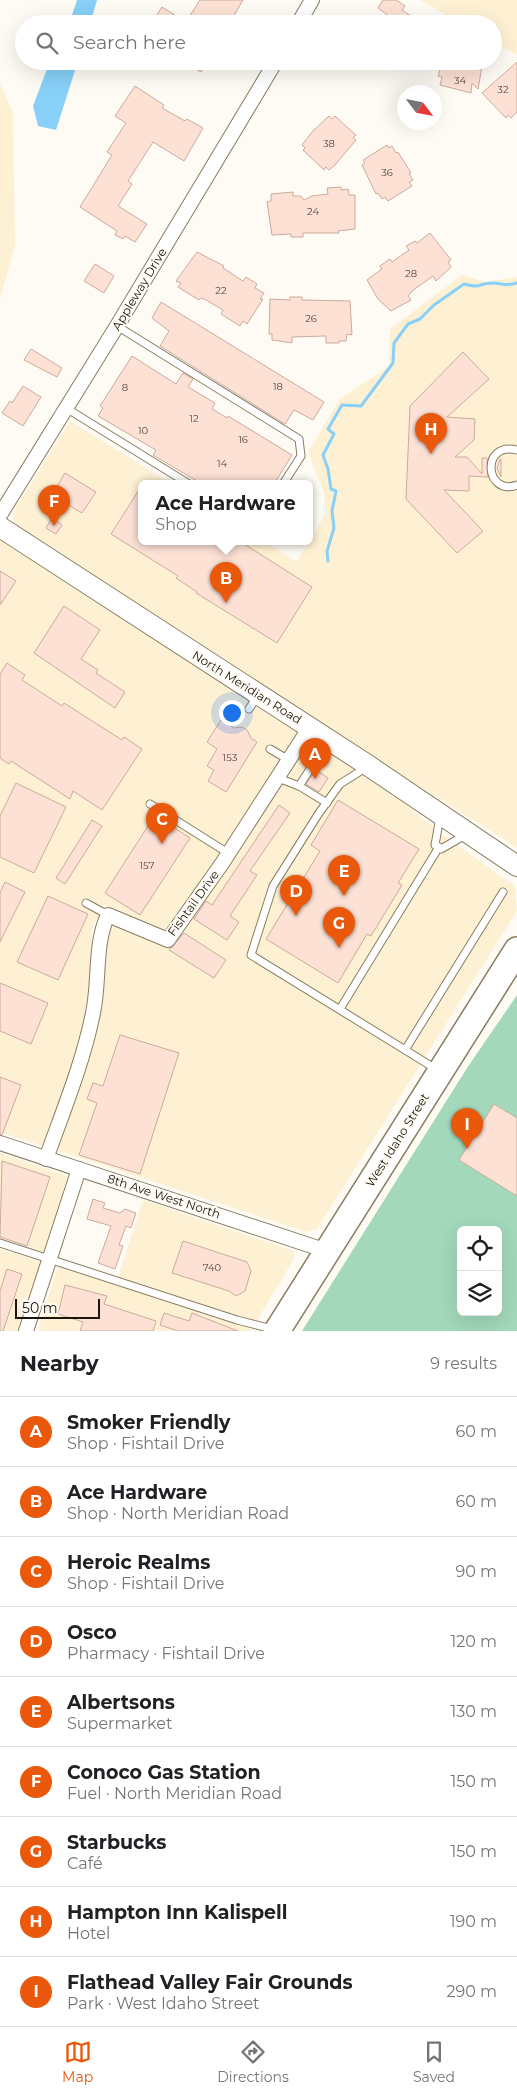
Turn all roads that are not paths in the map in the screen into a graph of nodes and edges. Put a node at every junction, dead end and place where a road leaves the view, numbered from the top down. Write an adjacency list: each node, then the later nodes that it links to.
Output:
1 (312, 0): 2 (street)
2 (303, 15)
3 (271, 70): 4 (street, Appleway Drive)
4 (117, 326): 5 (street, Appleway Drive); 8 (lane)
5 (66, 408): 7 (lane); 10 (street, Appleway Drive)
6 (517, 450): 9 (lane)
7 (183, 480)
8 (286, 480)
9 (517, 485)
10 (0, 514)
11 (0, 527): 12 (street, North Meridian Road)
12 (310, 728): 14 (street, Fishtail Drive); 16 (street, North Meridian Road)
13 (270, 749): 14 (lane)
14 (289, 760): 17 (street, Fishtail Drive)
15 (314, 763): 18 (lane)
16 (366, 764): 19 (lane); 21 (street, North Meridian Road)
17 (278, 778): 18 (lane); 24 (street, Fishtail Drive)
18 (299, 786): 19 (lane)
19 (327, 803): 30 (lane)
20 (150, 804): 24 (lane)
21 (441, 815): 22 (street, North Meridian Road); 23 (lane)
22 (468, 833): 23 (lane); 25 (street, North Meridian Road)
23 (438, 847): 30 (lane)
24 (228, 853): 28 (street, Fishtail Drive)
25 (517, 866)
26 (503, 892): 31 (lane)
27 (86, 903): 28 (lane)
28 (108, 915): 34 (street)
29 (517, 950): 32 (highway, West Idaho Street)
30 (340, 1009): 31 (lane)
31 (405, 1050): 32 (lane)
32 (440, 1072): 37 (highway, West Idaho Street)
33 (0, 1143): 34 (street, 8th Ave West North)
34 (46, 1159): 35 (street, 8th Ave West North)
35 (79, 1170): 37 (street, 8th Ave West North); 38 (street)
36 (0, 1243): 38 (lane)
37 (327, 1251): 40 (highway, West Idaho Street)
38 (50, 1259): 39 (street); 40 (lane)
39 (26, 1331)
40 (277, 1331)

